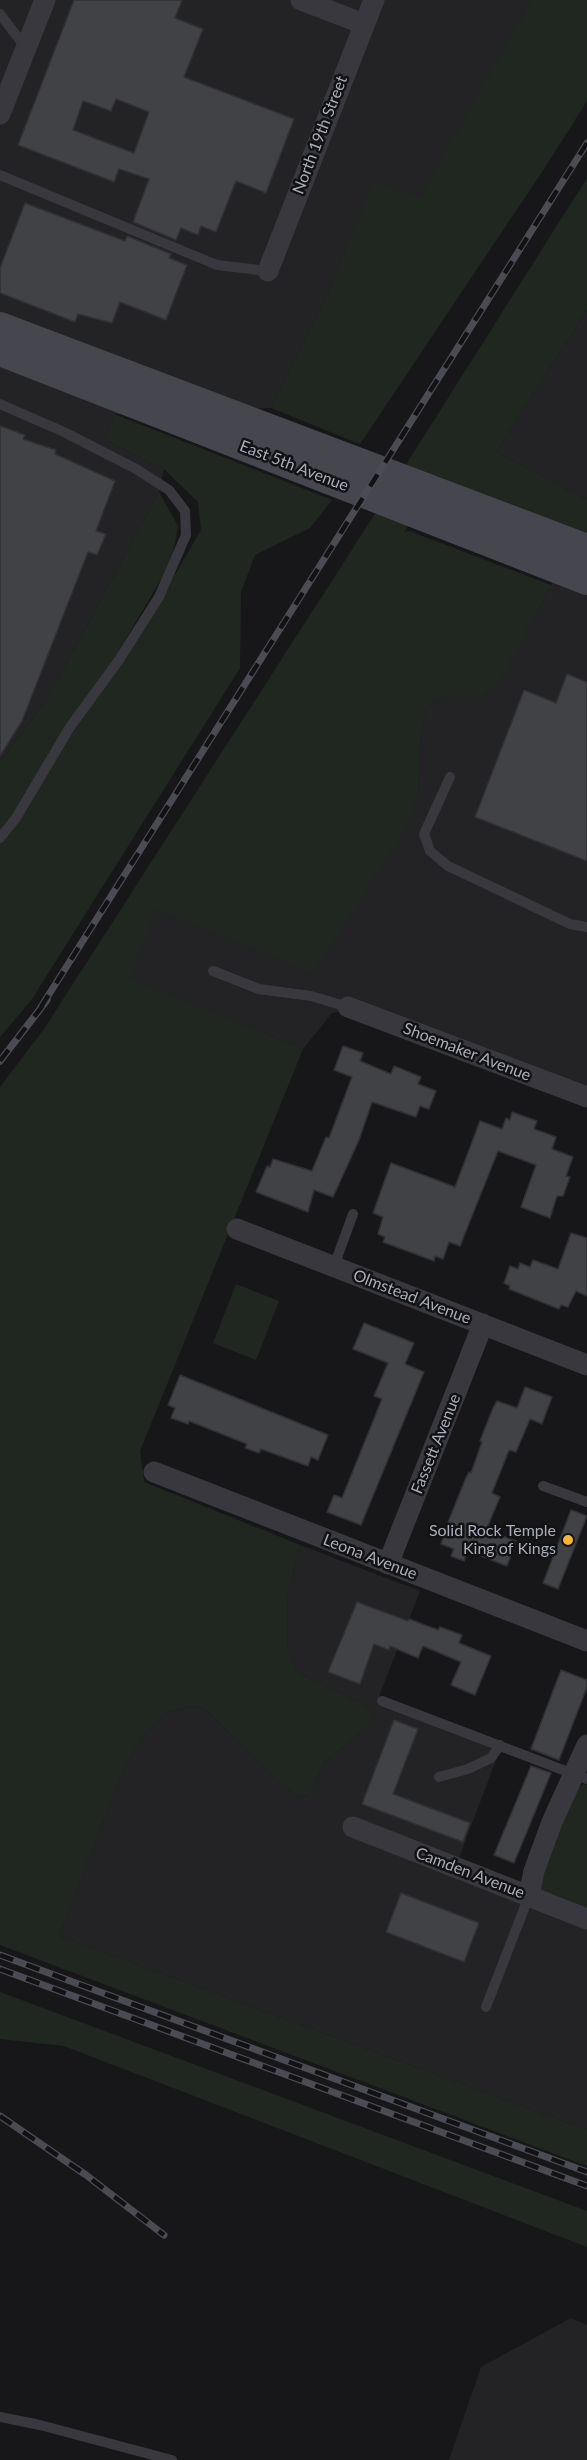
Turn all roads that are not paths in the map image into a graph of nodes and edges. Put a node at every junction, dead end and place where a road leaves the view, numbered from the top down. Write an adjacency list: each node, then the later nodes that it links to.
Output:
1 (45, 0): 6 (street)
2 (301, 0): 5 (street)
3 (374, 0): 5 (street, North 19th Street)
4 (0, 14): 6 (lane)
5 (364, 24): 9 (street, North 19th Street)
6 (26, 48): 7 (street)
7 (0, 114)
8 (0, 175): 9 (lane)
9 (268, 271)
10 (0, 327): 13 (main road, East 5th Avenue)
11 (0, 351): 14 (main road, East 5th Avenue)
12 (0, 404): 16 (lane)
13 (587, 549)
14 (587, 580)
15 (450, 777): 17 (lane)
16 (0, 838)
17 (587, 927)
18 (213, 971): 19 (lane)
19 (348, 1007): 20 (street, Shoemaker Avenue)
20 (587, 1097)
21 (353, 1214): 23 (lane)
22 (237, 1229): 23 (street, Olmstead Avenue)
23 (333, 1266): 24 (street, Olmstead Avenue)
24 (483, 1324): 25 (street, Olmstead Avenue); 29 (street, Fassett Avenue)
25 (586, 1360)
26 (154, 1472): 29 (street, Leona Avenue)
27 (543, 1486): 28 (lane)
28 (587, 1502)
29 (388, 1564): 30 (street, Leona Avenue)
30 (587, 1641)
31 (382, 1701): 32 (lane)
32 (500, 1745): 34 (lane); 35 (lane)
33 (587, 1745): 34 (street)
34 (581, 1776): 37 (street)
35 (439, 1777)
36 (352, 1827): 37 (street, Camden Avenue)
37 (529, 1896): 38 (street, Camden Avenue); 39 (lane)
38 (587, 1919)
39 (486, 2007)
40 (0, 2417): 41 (lane)
41 (172, 2460)

